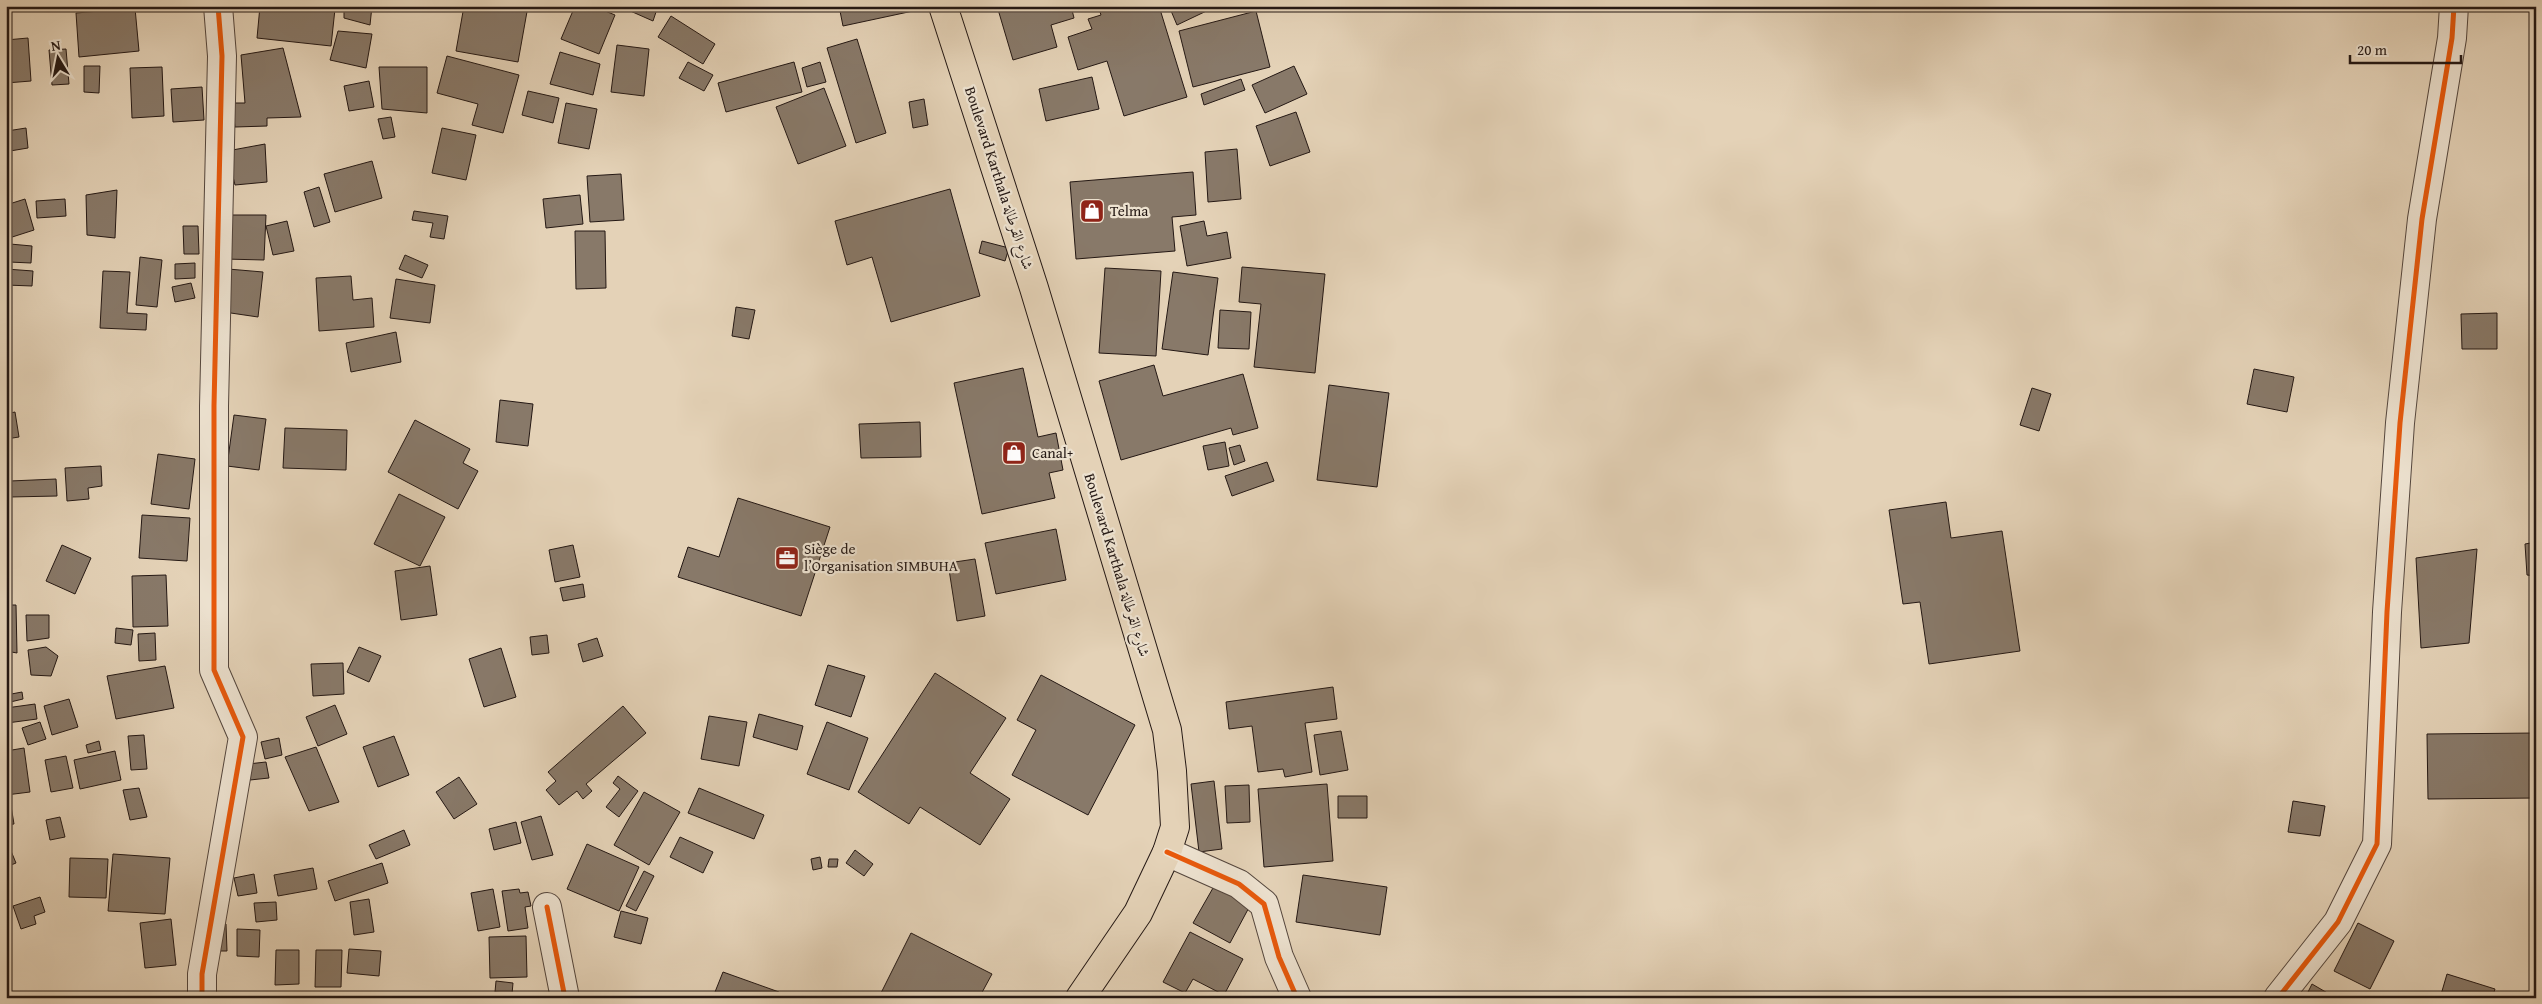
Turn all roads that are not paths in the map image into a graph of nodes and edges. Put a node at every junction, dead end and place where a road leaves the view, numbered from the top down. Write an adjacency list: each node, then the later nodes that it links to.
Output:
1 (218, 6): 6 (street)
2 (943, 6): 4 (main road, Boulevard Karthala شارع القرطالة)
3 (2454, 6): 10 (street)
4 (1167, 852): 8 (main road, Boulevard Karthala شارع القرطالة); 9 (street)
5 (547, 907): 7 (street)
6 (202, 998)
7 (565, 998)
8 (1080, 998)
9 (1296, 998)
10 (2278, 998)

